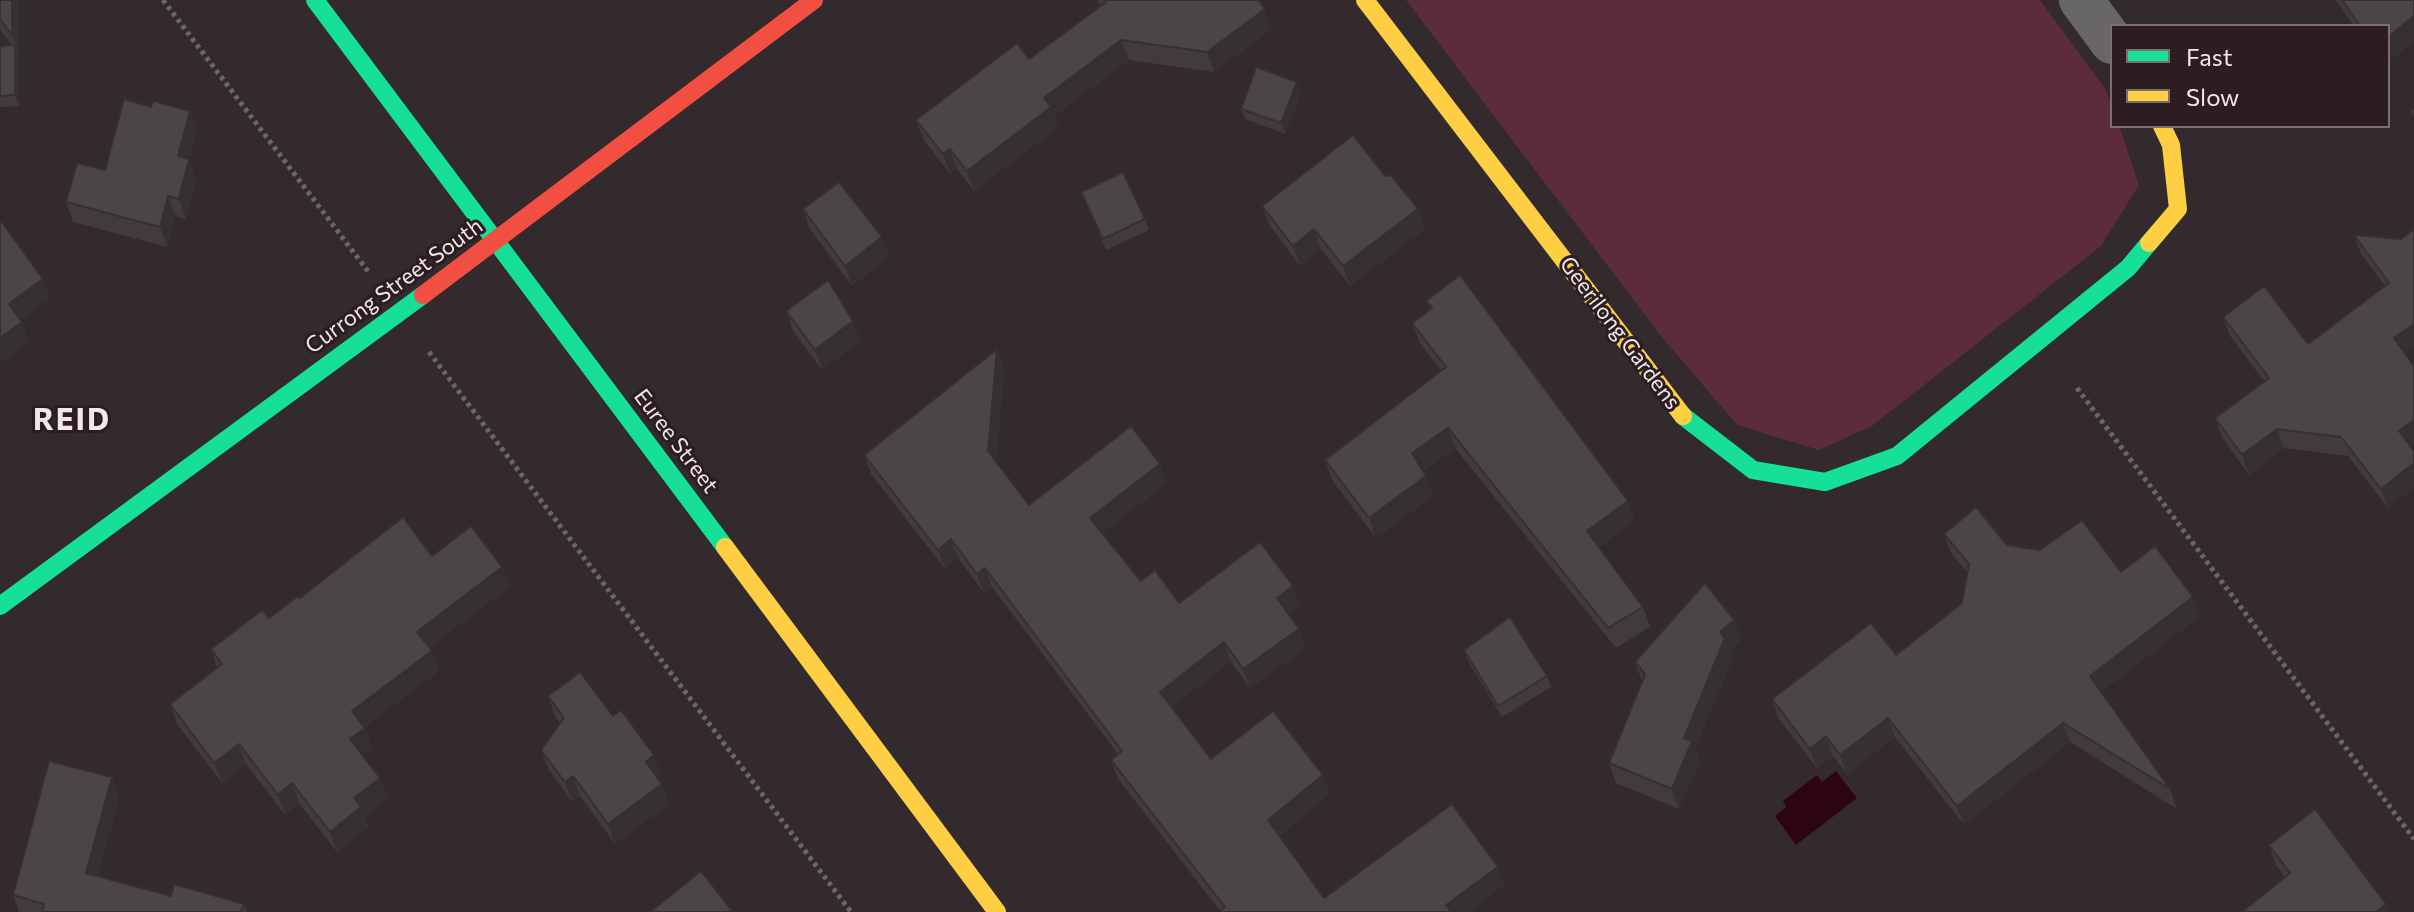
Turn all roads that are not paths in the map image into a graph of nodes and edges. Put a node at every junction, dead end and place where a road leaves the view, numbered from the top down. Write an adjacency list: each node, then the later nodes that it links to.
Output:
1 (315, 0): 7 (street, Euree Street)
2 (814, 0): 7 (street, Currong Street South)
3 (1365, 0): 6 (street, Geerilong Gardens)
4 (2081, 0): 5 (street)
5 (2110, 39)
6 (2163, 128)
7 (497, 240): 8 (street, Currong Street South); 9 (street, Euree Street)
8 (0, 606)
9 (997, 912)

